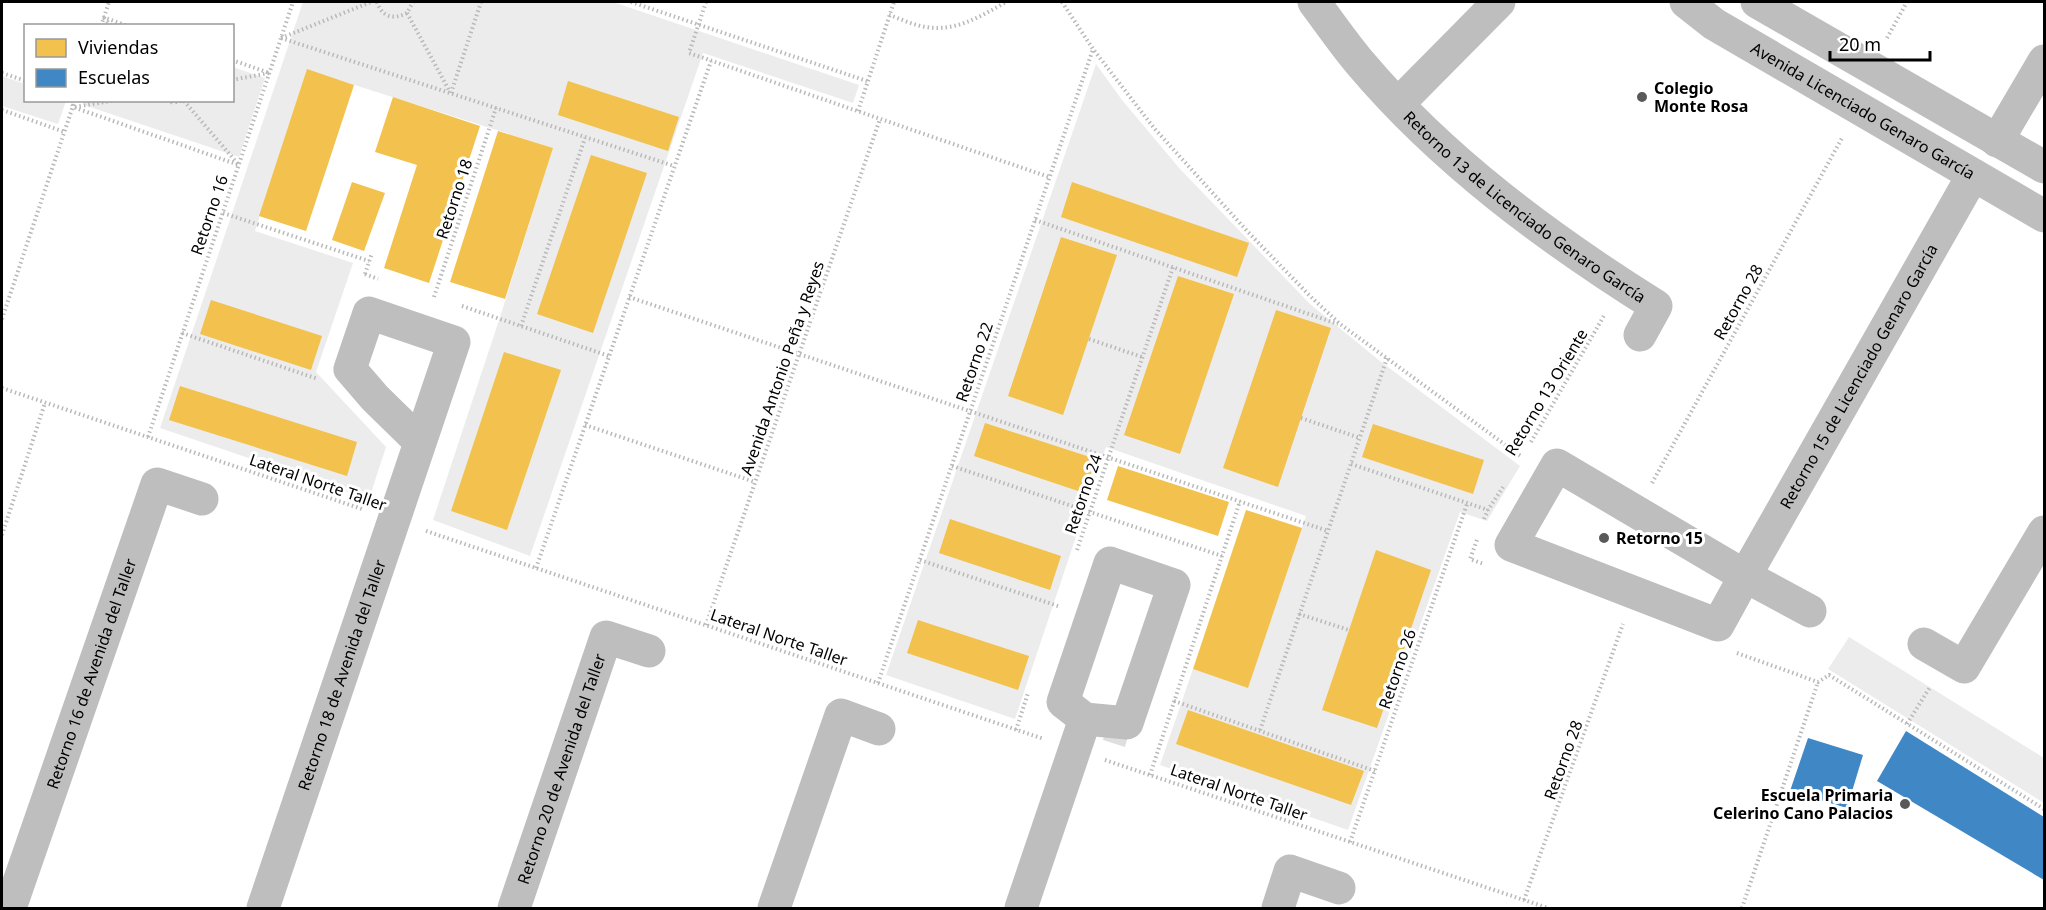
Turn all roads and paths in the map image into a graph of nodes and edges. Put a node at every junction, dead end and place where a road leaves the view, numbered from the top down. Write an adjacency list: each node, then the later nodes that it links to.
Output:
1 (109, 2): 19 (path)
2 (293, 2): 26 (path, Retorno 16)
3 (371, 2): 26 (path)
4 (377, 2): 17 (path)
5 (412, 2): 17 (path)
6 (481, 2): 37 (path)
7 (631, 2): 23 (path)
8 (706, 2): 23 (path)
9 (894, 2): 18 (path)
10 (1006, 2): 18 (path)
11 (1062, 2): 27 (path)
12 (1314, 2): 42 (street, Retorno 13 de Licenciado Genaro García)
13 (1499, 2): 42 (street, Retorno 13 de Licenciado Genaro García)
14 (1686, 2): 31 (street, Avenida Licenciado Genaro García)
15 (1757, 2): 25 (street)
16 (1907, 2): 24 (path)
17 (407, 13): 37 (path)
18 (889, 15): 36 (path)
19 (104, 17): 20 (path); 21 (path); 22 (path)
20 (102, 24)
21 (109, 24)
22 (123, 24)
23 (699, 24): 29 (path); 36 (path)
24 (1892, 29)
25 (1808, 31): 31 (street); 51 (street)
26 (281, 38): 33 (path, Retorno 16); 37 (path)
27 (1093, 49): 56 (path, Retorno 22); 71 (path)
28 (234, 61): 33 (path)
29 (711, 61): 46 (path); 53 (path)
30 (2044, 61): 51 (street)
31 (1786, 67): 55 (street, Avenida Licenciado Genaro García)
32 (2, 73): 34 (path)
33 (269, 73): 35 (path); 52 (path, Retorno 16)
34 (24, 80)
35 (234, 80)
36 (867, 81): 46 (path)
37 (451, 93): 44 (path)
38 (72, 102): 43 (path)
39 (74, 102): 43 (path)
40 (104, 102): 43 (path)
41 (185, 102): 52 (path)
42 (1398, 104): 64 (street, Retorno 13 de Licenciado Genaro García)
43 (73, 107): 48 (path); 52 (path)
44 (496, 108): 50 (path); 66 (path, Retorno 18)
45 (2, 110): 48 (path)
46 (858, 111): 47 (path)
47 (880, 119): 56 (path); 76 (path, Avenida Antonio Peña y Reyes)
48 (65, 132): 70 (path)
49 (1845, 134): 94 (path, Retorno 28)
50 (585, 138): 53 (path); 72 (path)
51 (1997, 141): 54 (street)
52 (239, 165): 57 (path, Retorno 16)
53 (674, 166): 67 (path)
54 (2044, 167)
55 (1973, 175): 58 (street, Avenida Licenciado Genaro García); 108 (street, Retorno 15 de Licenciado Genaro García)
56 (1049, 177): 59 (path, Retorno 22)
57 (223, 213): 60 (path); 73 (path, Retorno 16)
58 (2044, 216)
59 (1035, 220): 61 (path); 83 (path, Retorno 22)
60 (369, 261)
61 (1173, 267): 71 (path); 78 (path, Retorno 24)
62 (365, 274): 63 (path)
63 (384, 281)
64 (1622, 285): 74 (street, Retorno 13 de Licenciado Genaro García); 90 (path, Retorno 13 Oriente)
65 (424, 294): 66 (path)
66 (434, 297): 68 (path)
67 (629, 297): 76 (path); 77 (path)
68 (445, 300)
69 (456, 304): 72 (path)
70 (2, 319)
71 (1340, 324): 79 (path)
72 (521, 326): 77 (path)
73 (182, 333): 80 (path); 86 (path, Retorno 16)
74 (1640, 335)
75 (1089, 339): 78 (path)
76 (799, 354): 83 (path); 95 (path, Avenida Antonio Peña y Reyes)
77 (609, 356): 85 (path)
78 (1142, 357): 89 (path, Retorno 24)
79 (1387, 358): 87 (path); 90 (path)
80 (318, 379)
81 (2, 388): 82 (path, Lateral Norte Taller)
82 (45, 403): 86 (path, Lateral Norte Taller); 103 (path)
83 (970, 411): 89 (path); 92 (path, Retorno 22)
84 (1301, 418): 87 (path)
85 (585, 425): 95 (path); 107 (path)
86 (148, 437): 100 (path, Lateral Norte Taller)
87 (1360, 438): 91 (path)
88 (420, 442): 100 (street, Retorno 18 de Avenida del Taller)
89 (1108, 457): 98 (path); 104 (path, Retorno 24)
90 (1522, 457): 93 (path, Retorno 13 Oriente)
91 (1351, 464): 99 (path); 101 (path)
92 (951, 466): 105 (path); 106 (path, Retorno 22)
93 (1516, 466)
94 (1653, 481)
95 (755, 482): 115 (path, Avenida Antonio Peña y Reyes)
96 (1505, 484): 99 (path)
97 (202, 499): 133 (street, Retorno 16 de Avenida del Taller)
98 (1240, 501): 101 (path); 121 (path)
99 (1467, 504): 127 (path, Retorno 26)
100 (394, 520): 107 (path, Lateral Norte Taller); 134 (street, Retorno 18 de Avenida del Taller)
101 (1328, 531): 113 (path)
102 (2044, 532): 118 (street)
103 (2, 535)
104 (1076, 553)
105 (1222, 557)
106 (920, 560): 111 (path); 119 (path, Retorno 22)
107 (536, 568): 115 (path, Lateral Norte Taller)
108 (1745, 576): 109 (street, Retorno 15 de Licenciado Genaro García); 109 (street, Retorno 15 de Licenciado Genaro García); 112 (street, Retorno 15 de Licenciado Genaro García)
109 (1635, 593): 132 (path, Retorno 28)
110 (1062, 595): 111 (path)
111 (1058, 606): 114 (path)
112 (1810, 612)
113 (1299, 614): 116 (path); 125 (path)
114 (1054, 617)
115 (706, 625): 119 (path, Lateral Norte Taller)
116 (1349, 630)
117 (649, 651): 135 (street, Retorno 20 de Avenida del Taller)
118 (1936, 651): 122 (path)
119 (878, 683): 124 (path, Lateral Norte Taller)
120 (1031, 685): 124 (path)
121 (1174, 701): 125 (path); 128 (path)
122 (1907, 724): 129 (path); 140 (path)
123 (879, 729): 136 (street)
124 (1016, 730): 126 (path, Lateral Norte Taller)
125 (1260, 730): 127 (path)
126 (1080, 734): 126 (street); 128 (path, Lateral Norte Taller); 137 (street)
127 (1375, 771): 130 (path, Retorno 26)
128 (1150, 775): 130 (path, Lateral Norte Taller)
129 (2044, 809)
130 (1350, 842): 132 (path, Lateral Norte Taller)
131 (1339, 888): 138 (street)
132 (1524, 900): 139 (path, Lateral Norte Taller)
133 (10, 909)
134 (263, 909)
135 (514, 909)
136 (774, 909)
137 (1021, 909)
138 (1278, 909)
139 (1548, 909)
140 (1742, 909)

